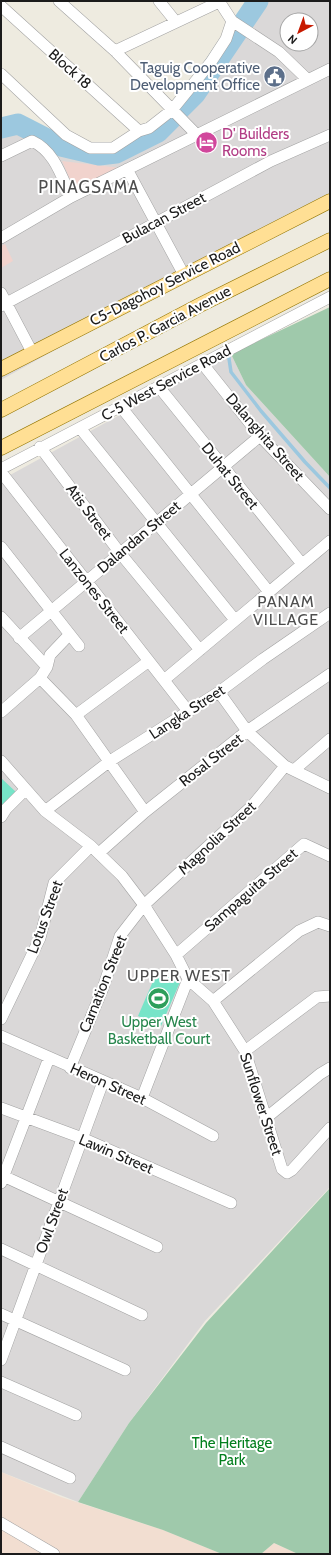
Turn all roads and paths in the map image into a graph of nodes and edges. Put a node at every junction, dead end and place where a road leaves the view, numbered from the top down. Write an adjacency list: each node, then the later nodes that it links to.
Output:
1 (59, 1): 7 (street)
2 (159, 1): 5 (street)
3 (219, 1): 5 (street); 6 (street)
4 (1, 6): 12 (street, Block 18)
5 (176, 22): 7 (street)
6 (238, 25): 10 (street); 11 (street)
7 (115, 51): 11 (street)
8 (330, 68): 10 (street)
9 (1, 74): 12 (street)
10 (307, 79): 13 (street)
11 (172, 110): 12 (street); 13 (street)
12 (139, 131)
13 (196, 134): 16 (street)
14 (330, 135): 19 (street, Bulacan Street)
15 (1, 156): 17 (street)
16 (127, 169): 17 (street); 19 (street)
17 (71, 197): 20 (street)
18 (330, 201): 22 (main road, C5-Dagohoy Service Road)
19 (156, 222): 22 (street); 26 (street, Bulacan Street)
20 (1, 238)
21 (330, 240): 32 (main road, Carlos P. Garcia Avenue)
22 (184, 275): 27 (main road, C5-Dagohoy Service Road)
23 (330, 279): 36 (main road)
24 (1, 292): 26 (street)
25 (330, 297): 28 (street, C-5 West Service Road)
26 (4, 304): 27 (street)
27 (32, 352): 29 (main road, C5-Dagohoy Service Road)
28 (202, 363): 30 (street, C-5 West Service Road); 34 (street, Dalanghita Street)
29 (1, 369)
30 (160, 387): 31 (street, C-5 West Service Road); 37 (street, Duhat Street)
31 (121, 407): 33 (street, C-5 West Service Road); 39 (street)
32 (1, 410)
33 (80, 428): 35 (street, C-5 West Service Road); 41 (street)
34 (260, 436): 37 (street, Dalandan Street); 40 (street, Dalanghita Street)
35 (40, 447): 38 (street, C-5 West Service Road); 44 (street, Atis Street)
36 (1, 448)
37 (223, 467): 39 (street, Dalandan Street); 45 (street, Duhat Street)
38 (1, 470): 46 (street, Lanzones Street)
39 (190, 494): 41 (street, Dalandan Street); 47 (street)
40 (330, 509)
41 (156, 523): 44 (street, Dalandan Street); 51 (street)
42 (330, 541): 45 (street)
43 (1, 547): 48 (street)
44 (120, 553): 46 (street, Dalandan Street); 55 (street, Atis Street)
45 (302, 564): 47 (street)
46 (86, 582): 48 (street, Dalandan Street); 56 (street, Lanzones Street)
47 (269, 592): 51 (street)
48 (51, 611): 52 (street); 53 (street, Dalandan Street)
49 (330, 614): 61 (street, Langka Street)
50 (1, 617): 53 (street)
51 (235, 620): 55 (street)
52 (69, 635): 54 (street); 57 (street)
53 (19, 638): 57 (street)
54 (79, 646)
55 (200, 650): 60 (street)
56 (149, 661): 60 (street, Lanzones Street); 64 (street)
57 (47, 668): 59 (street)
58 (330, 674): 65 (street, Rosal Street)
59 (40, 678): 63 (street); 64 (street)
60 (164, 680): 62 (street, Lanzones Street)
61 (219, 692): 62 (street, Langka Street); 65 (street)
62 (188, 711): 68 (street, Langka Street)
63 (1, 712)
64 (76, 715): 68 (street)
65 (247, 731): 69 (street); 73 (street, Rosal Street)
66 (330, 739): 69 (street, Magnolia Street)
67 (1, 761): 71 (street, Sunflower Street)
68 (110, 761): 72 (street, Langka Street); 73 (street)
69 (289, 768): 70 (street); 77 (street, Magnolia Street)
70 (330, 788)
71 (25, 790): 72 (street, Sunflower Street); 74 (street)
72 (44, 811): 75 (street, Sunflower Street)
73 (145, 812): 75 (street, Rosal Street)
74 (1, 817)
75 (95, 849): 77 (street, Sunflower Street); 83 (street, Lotus Street)
76 (330, 856): 79 (street, Sampaguita Street)
77 (144, 905): 79 (street, Sunflower Street); 87 (street, Carnation Street)
78 (330, 926): 82 (street)
79 (176, 955): 80 (street, Sunflower Street)
80 (188, 979): 82 (street, Sunflower Street); 90 (street)
81 (330, 996): 85 (street)
82 (213, 1001): 85 (street, Sunflower Street)
83 (1, 1019)
84 (1, 1036): 86 (street, Heron Street)
85 (245, 1051): 92 (street, Sunflower Street)
86 (49, 1058): 87 (street, Heron Street); 93 (street)
87 (70, 1068): 89 (street, Heron Street)
88 (330, 1068): 92 (street)
89 (103, 1082): 90 (street, Heron Street); 96 (street, Owl Street)
90 (142, 1098): 95 (street, Heron Street)
91 (1, 1108): 93 (street, Lawin Street)
92 (266, 1118): 94 (street, Sunflower Street)
93 (26, 1119): 96 (street, Lawin Street); 97 (street)
94 (330, 1128)
95 (213, 1136)
96 (82, 1138): 98 (street, Owl Street); 99 (street, Lawin Street)
97 (2, 1178): 98 (street)
98 (59, 1202): 100 (street); 102 (street, Owl Street)
99 (231, 1203)
100 (157, 1247)
101 (1, 1249): 102 (street)
102 (36, 1265): 104 (street); 105 (street, Owl Street)
103 (1, 1314): 105 (street)
104 (142, 1315)
105 (15, 1321): 106 (street, Owl Street); 107 (street)
106 (1, 1360)
107 (125, 1370)
108 (1, 1382): 109 (street)
109 (76, 1415)
110 (1, 1447): 111 (street)
111 (70, 1478)
112 (1, 1523): 113 (street)
113 (54, 1554)

